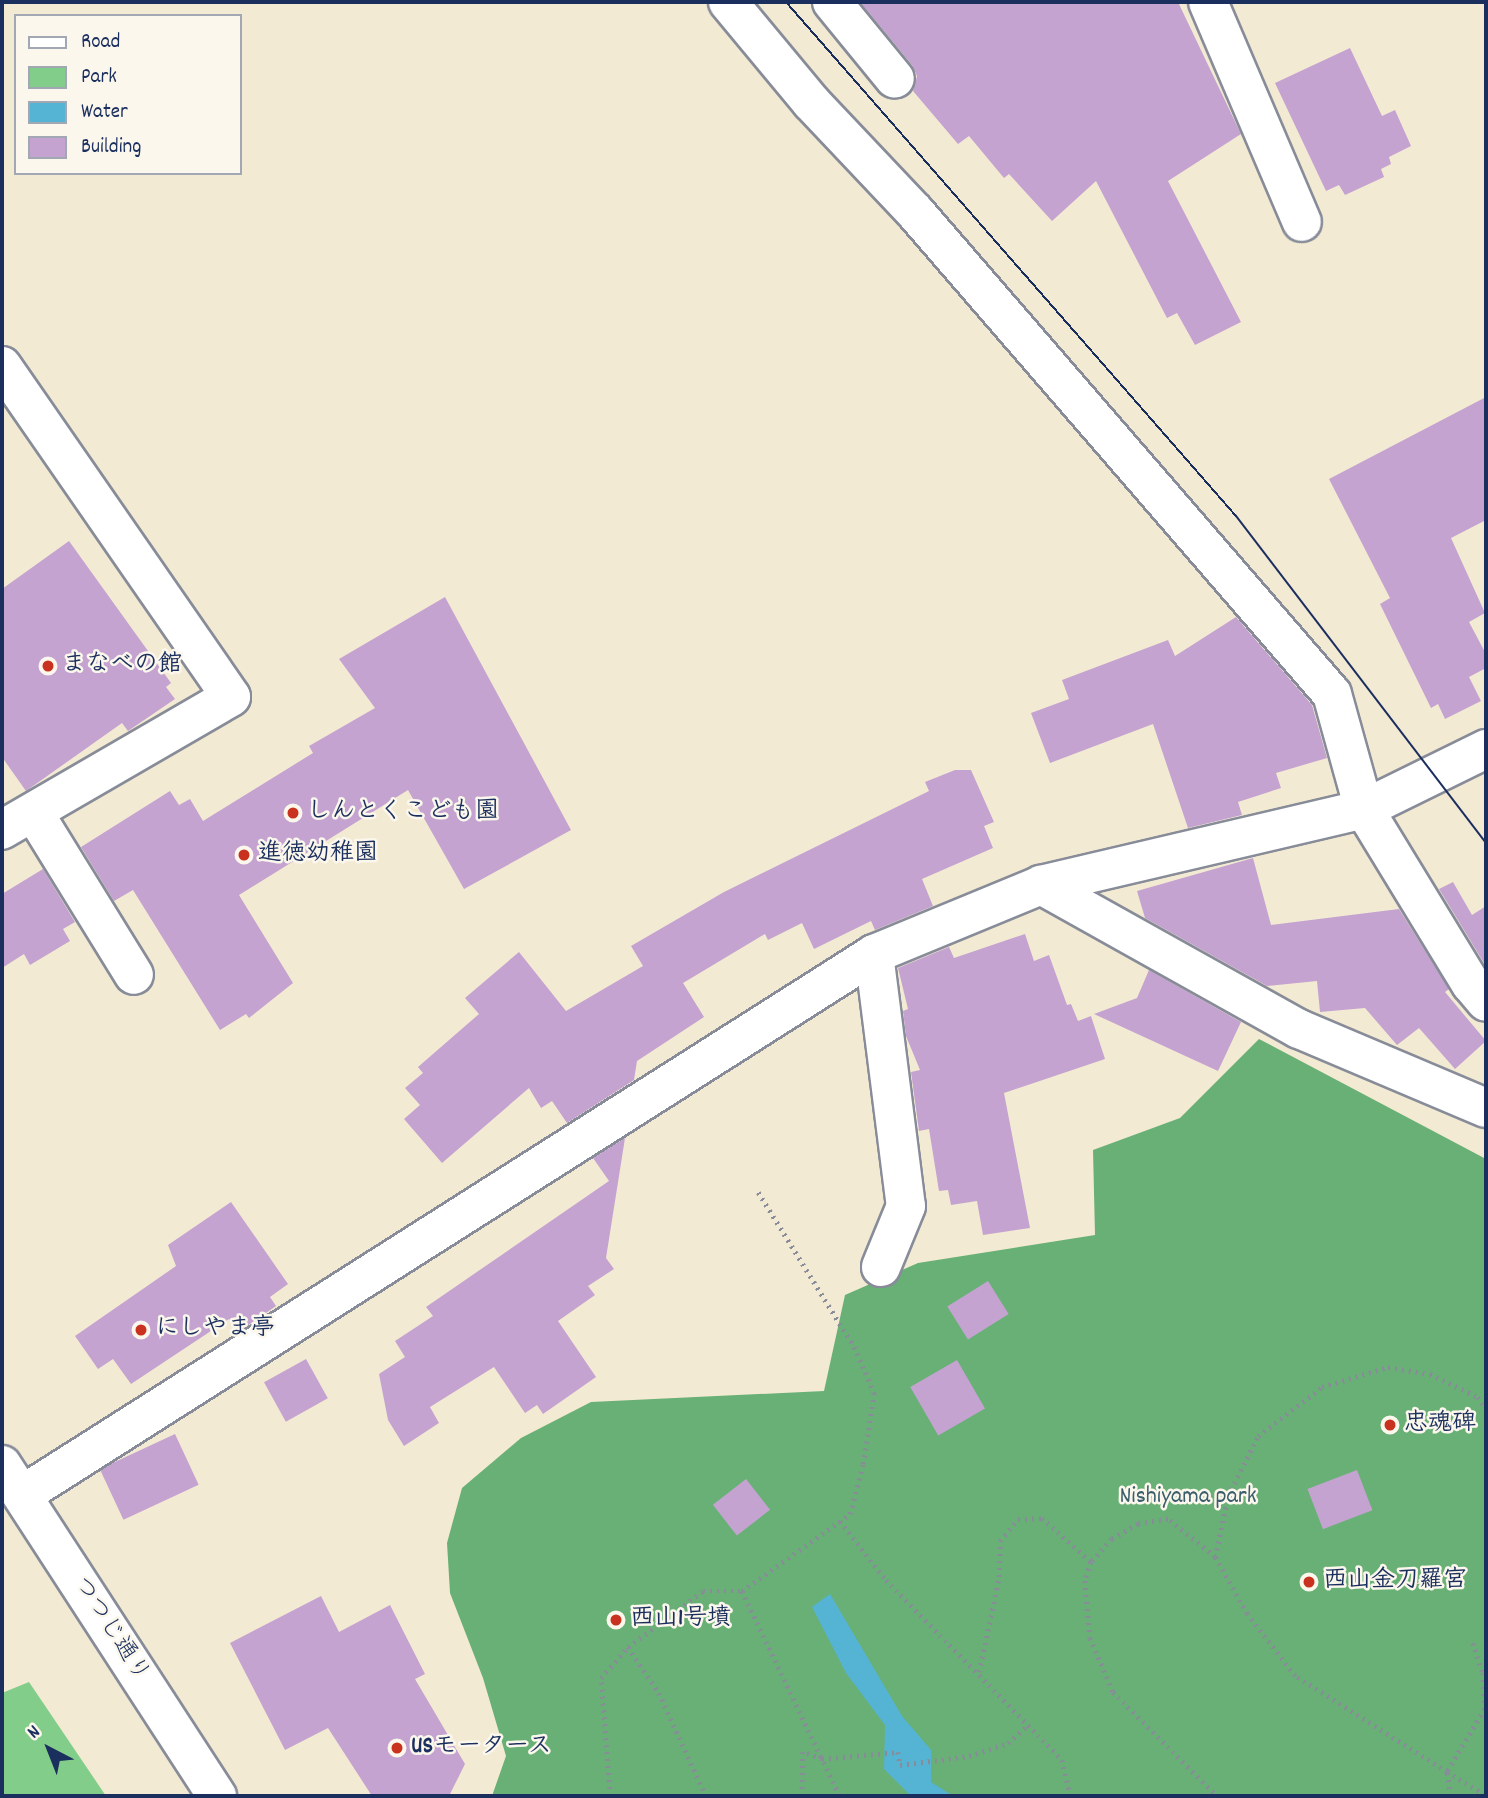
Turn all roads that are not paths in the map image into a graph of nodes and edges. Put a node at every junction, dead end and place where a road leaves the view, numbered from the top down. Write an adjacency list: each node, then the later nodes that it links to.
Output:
1 (728, 2): 8 (street)
2 (832, 2): 4 (street)
3 (1208, 2): 5 (street)
4 (895, 79)
5 (1302, 222)
6 (2, 366): 9 (street)
7 (1486, 749): 8 (street)
8 (1364, 809): 10 (street); 13 (street)
9 (18, 821): 12 (street)
10 (1041, 885): 11 (street); 14 (street)
11 (874, 954): 15 (street); 16 (street)
12 (134, 975)
13 (1486, 1002)
14 (1486, 1108)
15 (881, 1267)
16 (12, 1480): 17 (street, つつじ通り)
17 (217, 1796)

